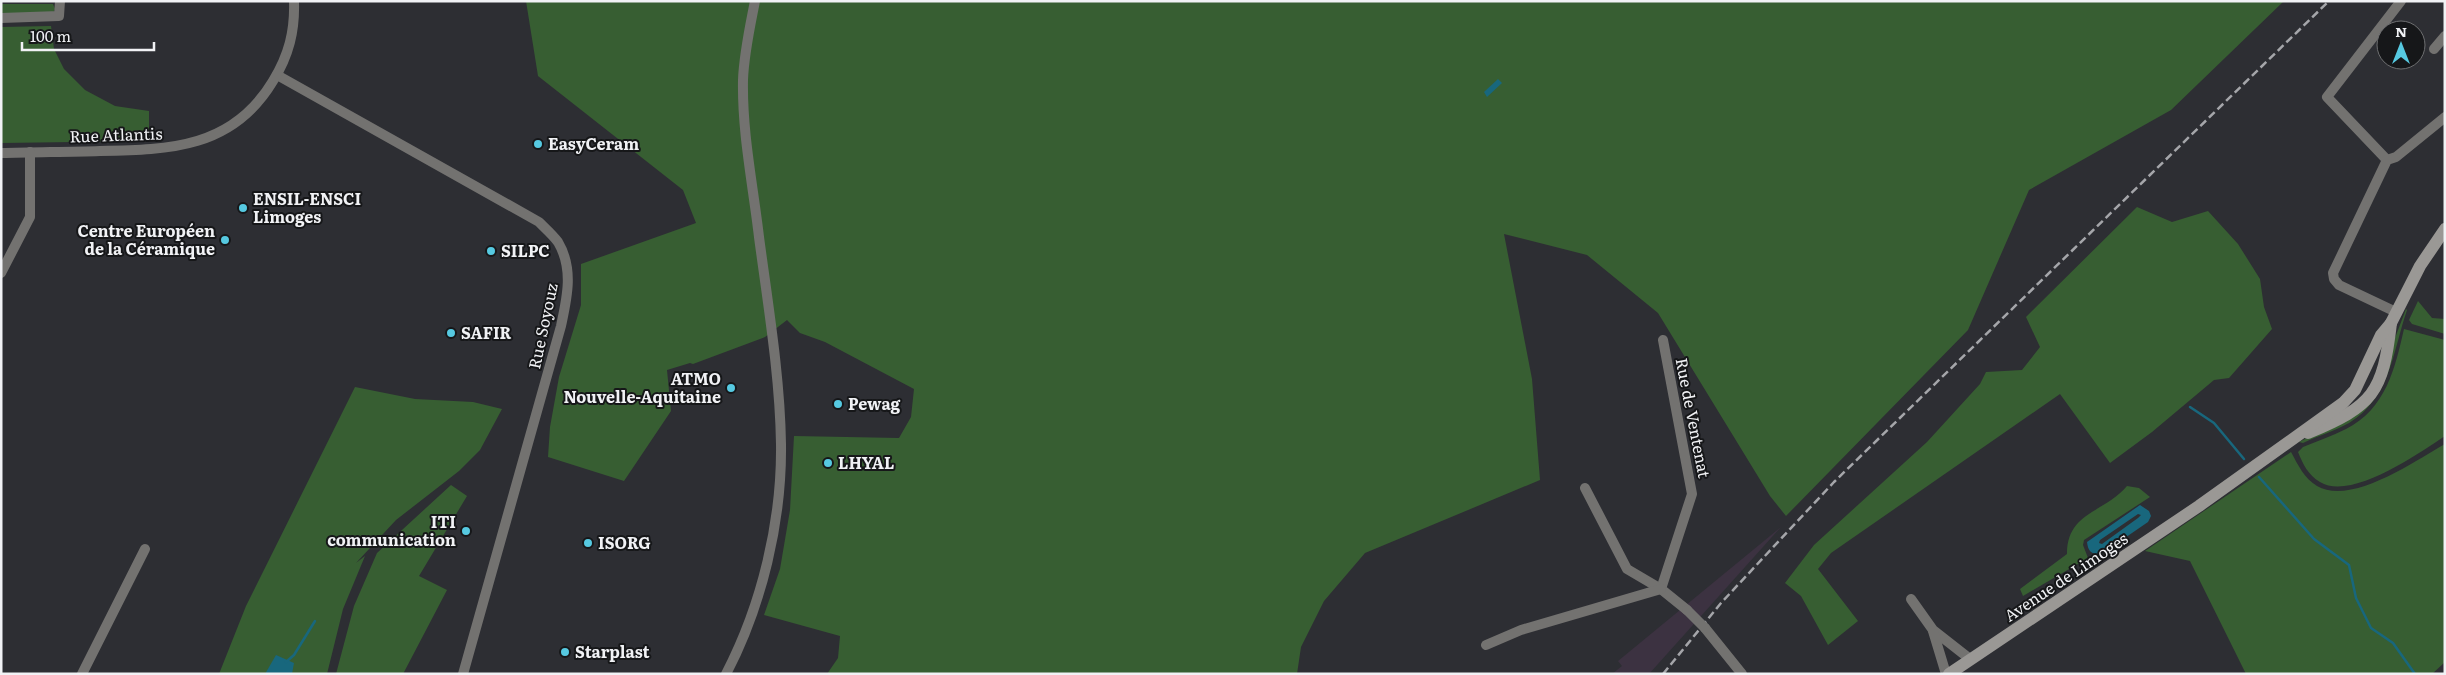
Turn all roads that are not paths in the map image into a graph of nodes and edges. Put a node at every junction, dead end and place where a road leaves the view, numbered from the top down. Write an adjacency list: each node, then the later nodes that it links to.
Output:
1 (60, 1): 5 (street)
2 (294, 1): 8 (street, Rue Atlantis)
3 (755, 1): 31 (street)
4 (2401, 1): 12 (street)
5 (1, 18)
6 (2445, 36): 7 (street)
7 (2434, 49)
8 (277, 75): 10 (street, Rue Atlantis); 30 (street, Rue Soyouz)
9 (2445, 118): 12 (street)
10 (30, 152): 11 (street, Rue Atlantis); 14 (street)
11 (1, 153)
12 (2387, 160): 15 (street)
13 (2445, 229): 15 (main road)
14 (1, 273)
15 (2394, 318): 17 (main road); 18 (main road)
16 (1663, 340): 24 (street, Rue de Ventenat)
17 (2372, 357): 18 (main road); 19 (main road)
18 (2386, 364): 20 (main road)
19 (2364, 372): 20 (main road); 21 (main road)
20 (2380, 380): 21 (main road)
21 (2294, 439): 28 (main road, Avenue de Limoges)
22 (1585, 488): 24 (street)
23 (145, 549): 29 (street)
24 (1661, 589): 27 (street); 32 (street, bridge)
25 (1911, 599): 26 (street)
26 (1933, 630): 28 (street); 33 (street)
27 (1486, 645)
28 (1970, 659): 33 (main road, Avenue de Limoges)
29 (82, 674)
30 (463, 674)
31 (726, 674)
32 (1742, 674)
33 (1948, 674)

